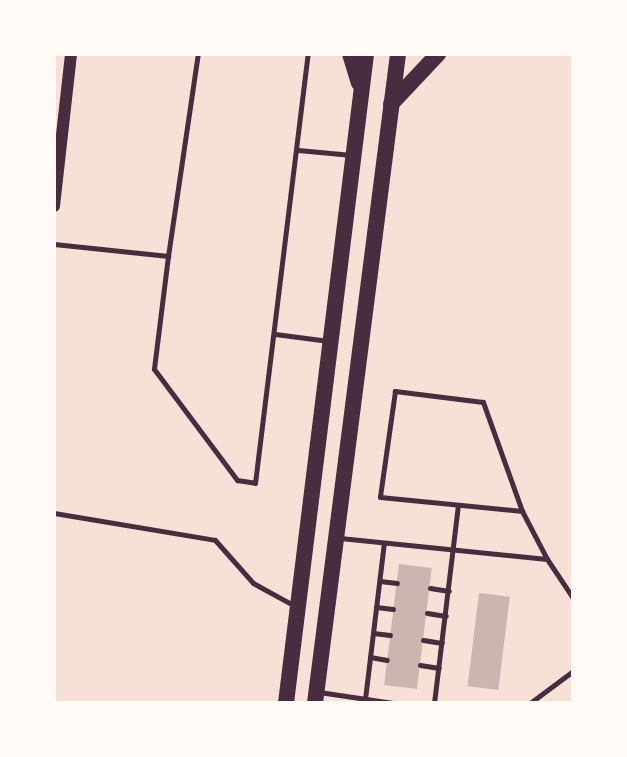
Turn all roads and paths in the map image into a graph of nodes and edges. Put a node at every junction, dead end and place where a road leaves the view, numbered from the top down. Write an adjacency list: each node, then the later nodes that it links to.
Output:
1 (71, 54): 9 (street)
2 (198, 54): 15 (lane)
3 (308, 54): 11 (lane)
4 (350, 54): 8 (main road)
5 (366, 54): 8 (main road)
6 (398, 54): 10 (main road)
7 (438, 54): 10 (main road)
8 (361, 90): 12 (main road)
9 (60, 104): 13 (street)
10 (390, 105): 21 (main road)
11 (298, 150): 12 (lane); 16 (lane)
12 (353, 156): 17 (main road)
13 (54, 206)
14 (54, 244): 15 (lane)
15 (168, 256): 16 (lane)
16 (275, 334): 17 (lane)
17 (331, 341): 30 (main road)
18 (458, 505): 19 (lane); 19 (lane); 23 (lane)
19 (522, 511): 24 (lane)
20 (54, 513): 30 (lane)
21 (336, 538): 22 (lane); 44 (main road)
22 (384, 543): 23 (lane); 25 (lane)
23 (454, 550): 24 (lane); 28 (lane)
24 (547, 559): 29 (lane)
25 (380, 581): 26 (lane); 31 (lane)
26 (397, 583)
27 (430, 588): 28 (lane)
28 (449, 591): 34 (lane)
29 (573, 598)
30 (298, 606): 46 (main road)
31 (376, 607): 32 (lane); 35 (lane)
32 (393, 609)
33 (427, 613): 34 (lane)
34 (446, 616): 38 (lane)
35 (373, 633): 36 (lane); 39 (lane)
36 (390, 635)
37 (423, 640): 38 (lane)
38 (442, 643): 42 (lane)
39 (370, 657): 40 (lane); 45 (lane)
40 (387, 660)
41 (420, 665): 42 (lane)
42 (439, 668): 48 (lane)
43 (573, 671): 49 (lane)
44 (316, 697): 45 (lane)
45 (365, 699): 47 (lane)
46 (286, 703)
47 (393, 703)
48 (434, 703)
49 (530, 703)

